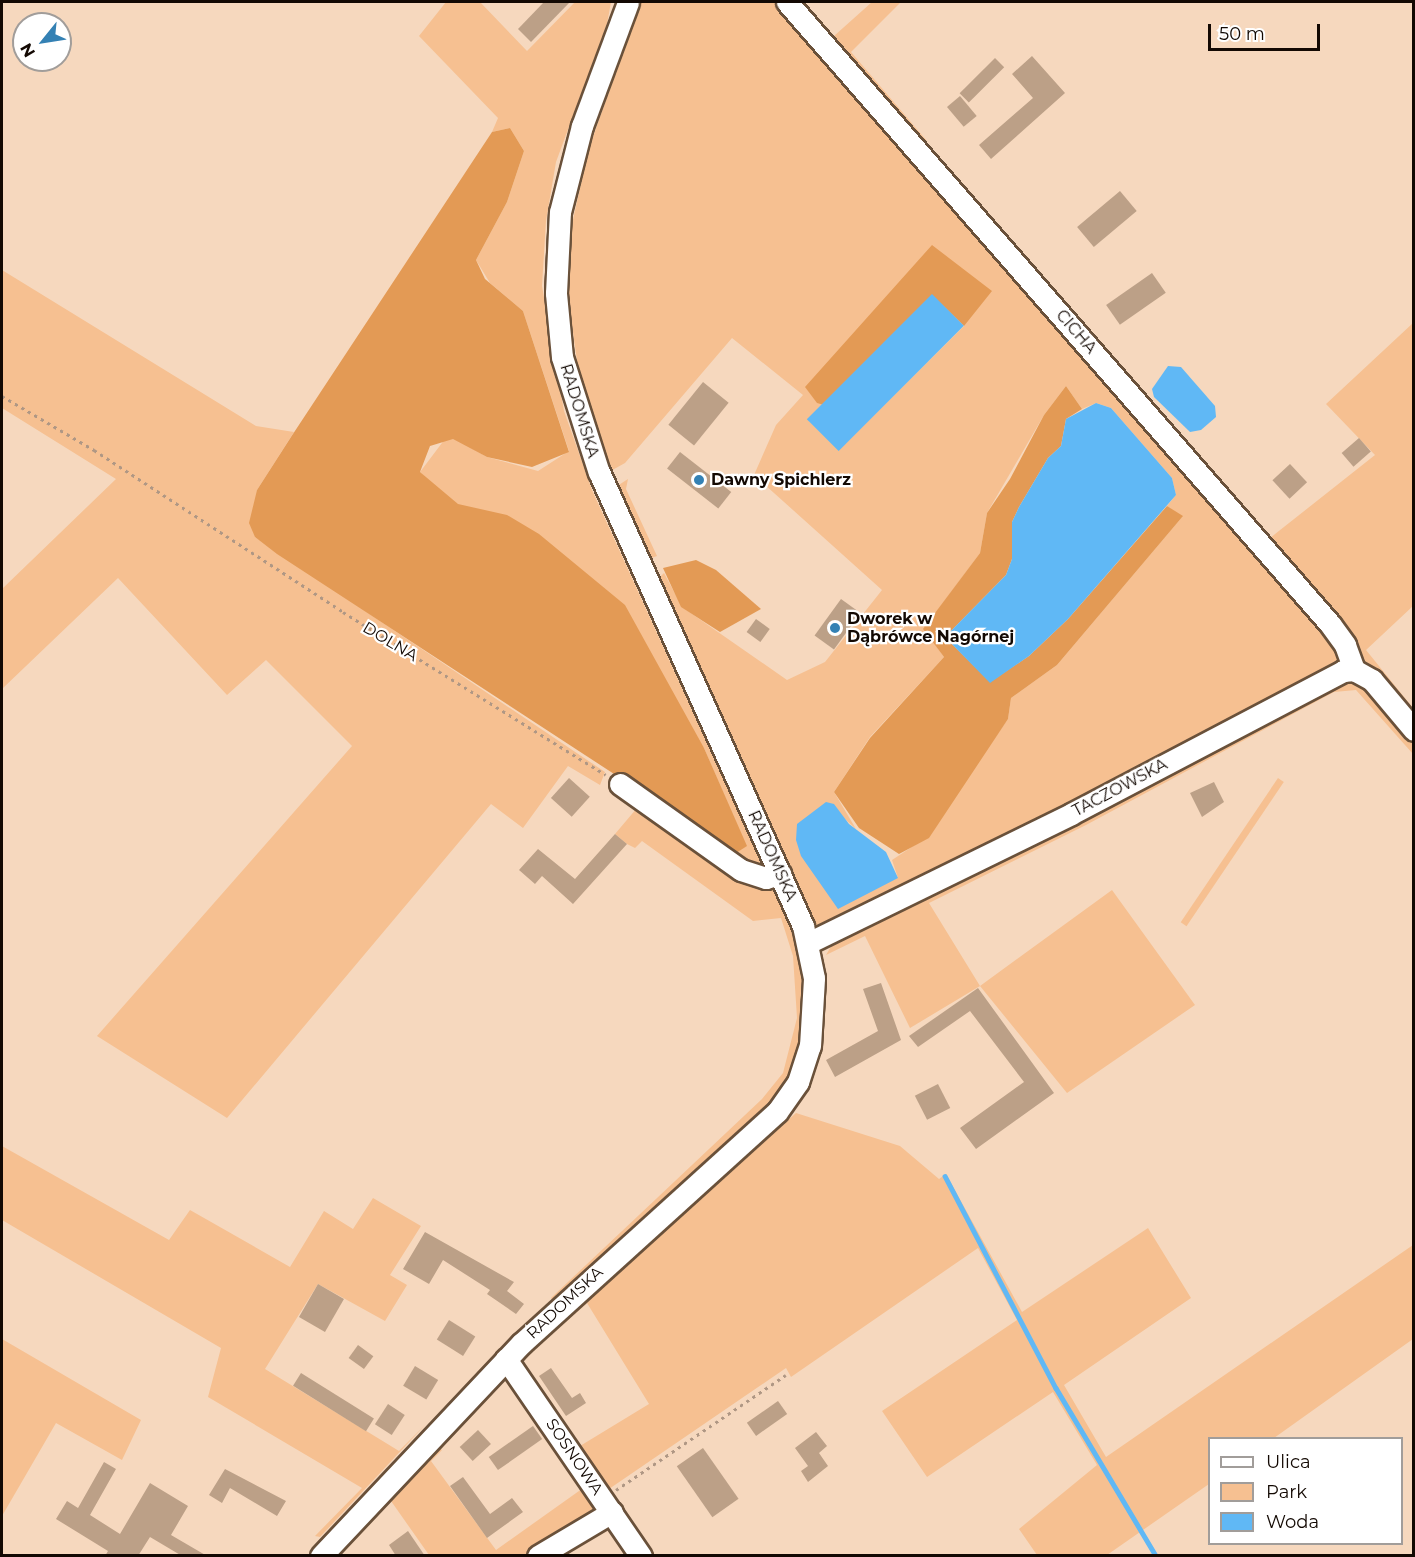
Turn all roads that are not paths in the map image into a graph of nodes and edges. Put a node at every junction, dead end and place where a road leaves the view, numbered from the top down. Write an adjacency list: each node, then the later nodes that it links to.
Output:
1 (628, 2): 6 (street, RADOMSKA)
2 (787, 2): 3 (street, CICHA)
3 (1354, 670): 4 (street); 7 (street, TACZOWSKA)
4 (1413, 730)
5 (620, 784): 6 (street)
6 (780, 874): 7 (street, RADOMSKA)
7 (808, 944): 8 (street, RADOMSKA)
8 (506, 1359): 9 (street, SOSNOWA); 10 (street, RADOMSKA)
9 (608, 1506): 11 (street); 12 (street, SOSNOWA)
10 (321, 1556)
11 (538, 1556)
12 (641, 1556)

